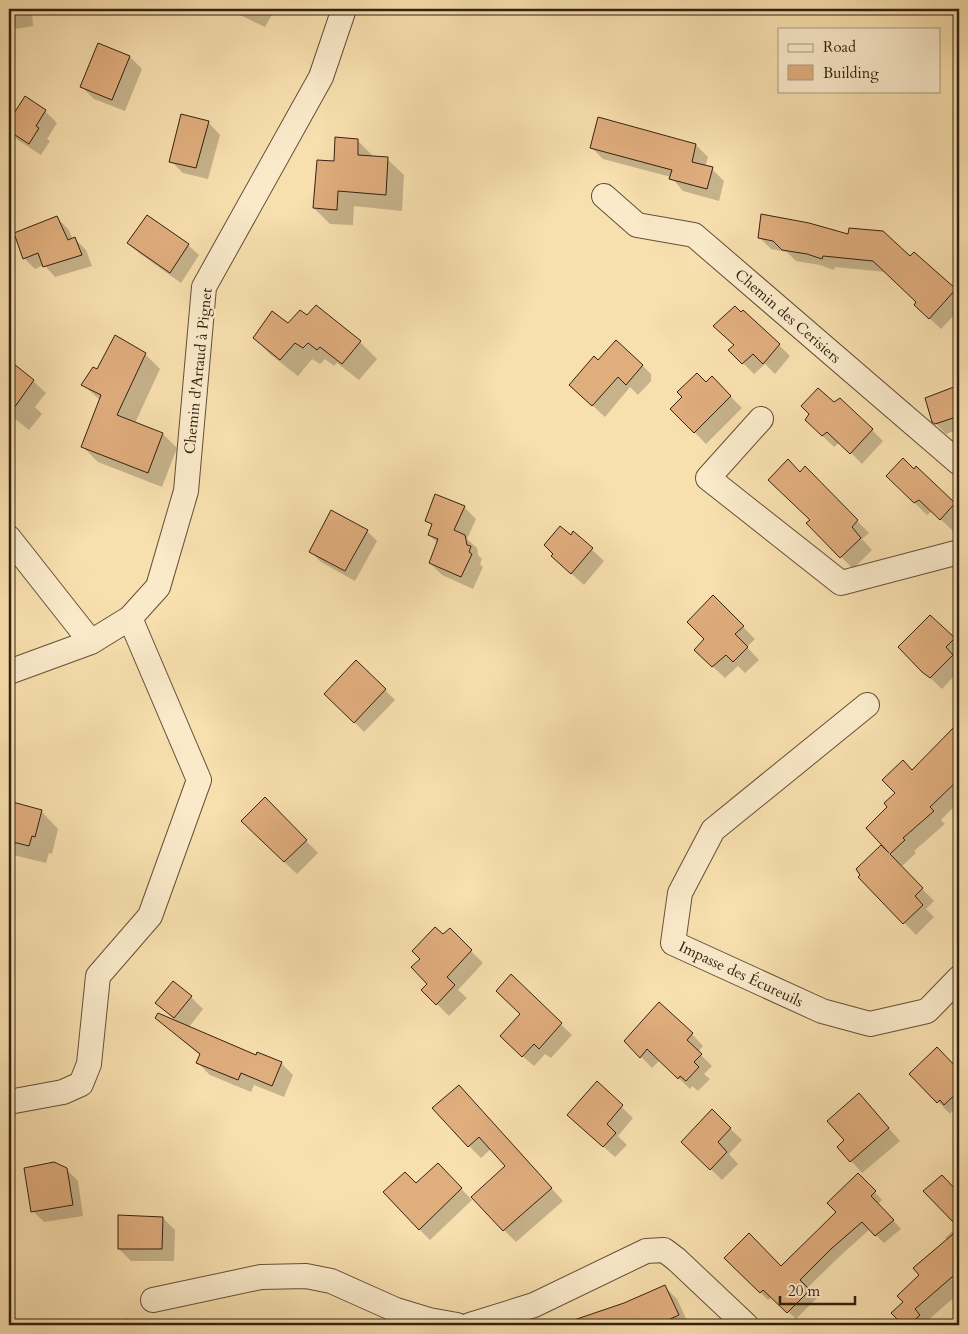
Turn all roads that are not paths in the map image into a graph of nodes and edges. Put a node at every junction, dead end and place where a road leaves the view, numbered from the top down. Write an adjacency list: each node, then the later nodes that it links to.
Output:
1 (344, 9): 7 (street, Chemin d'Artaud à Pignet)
2 (604, 196): 4 (street, Chemin des Cerisiers)
3 (761, 418): 6 (street)
4 (959, 463)
5 (9, 538): 8 (street)
6 (959, 552)
7 (130, 618): 8 (street, Chemin d'Artaud à Pignet); 12 (street)
8 (91, 642): 9 (street, Chemin d'Artaud à Pignet)
9 (9, 672)
10 (867, 705): 11 (street, Impasse des Écureuils)
11 (959, 978)
12 (9, 1102)
13 (153, 1300): 14 (street)
14 (457, 1325)
15 (470, 1325): 16 (street)
16 (746, 1325)

